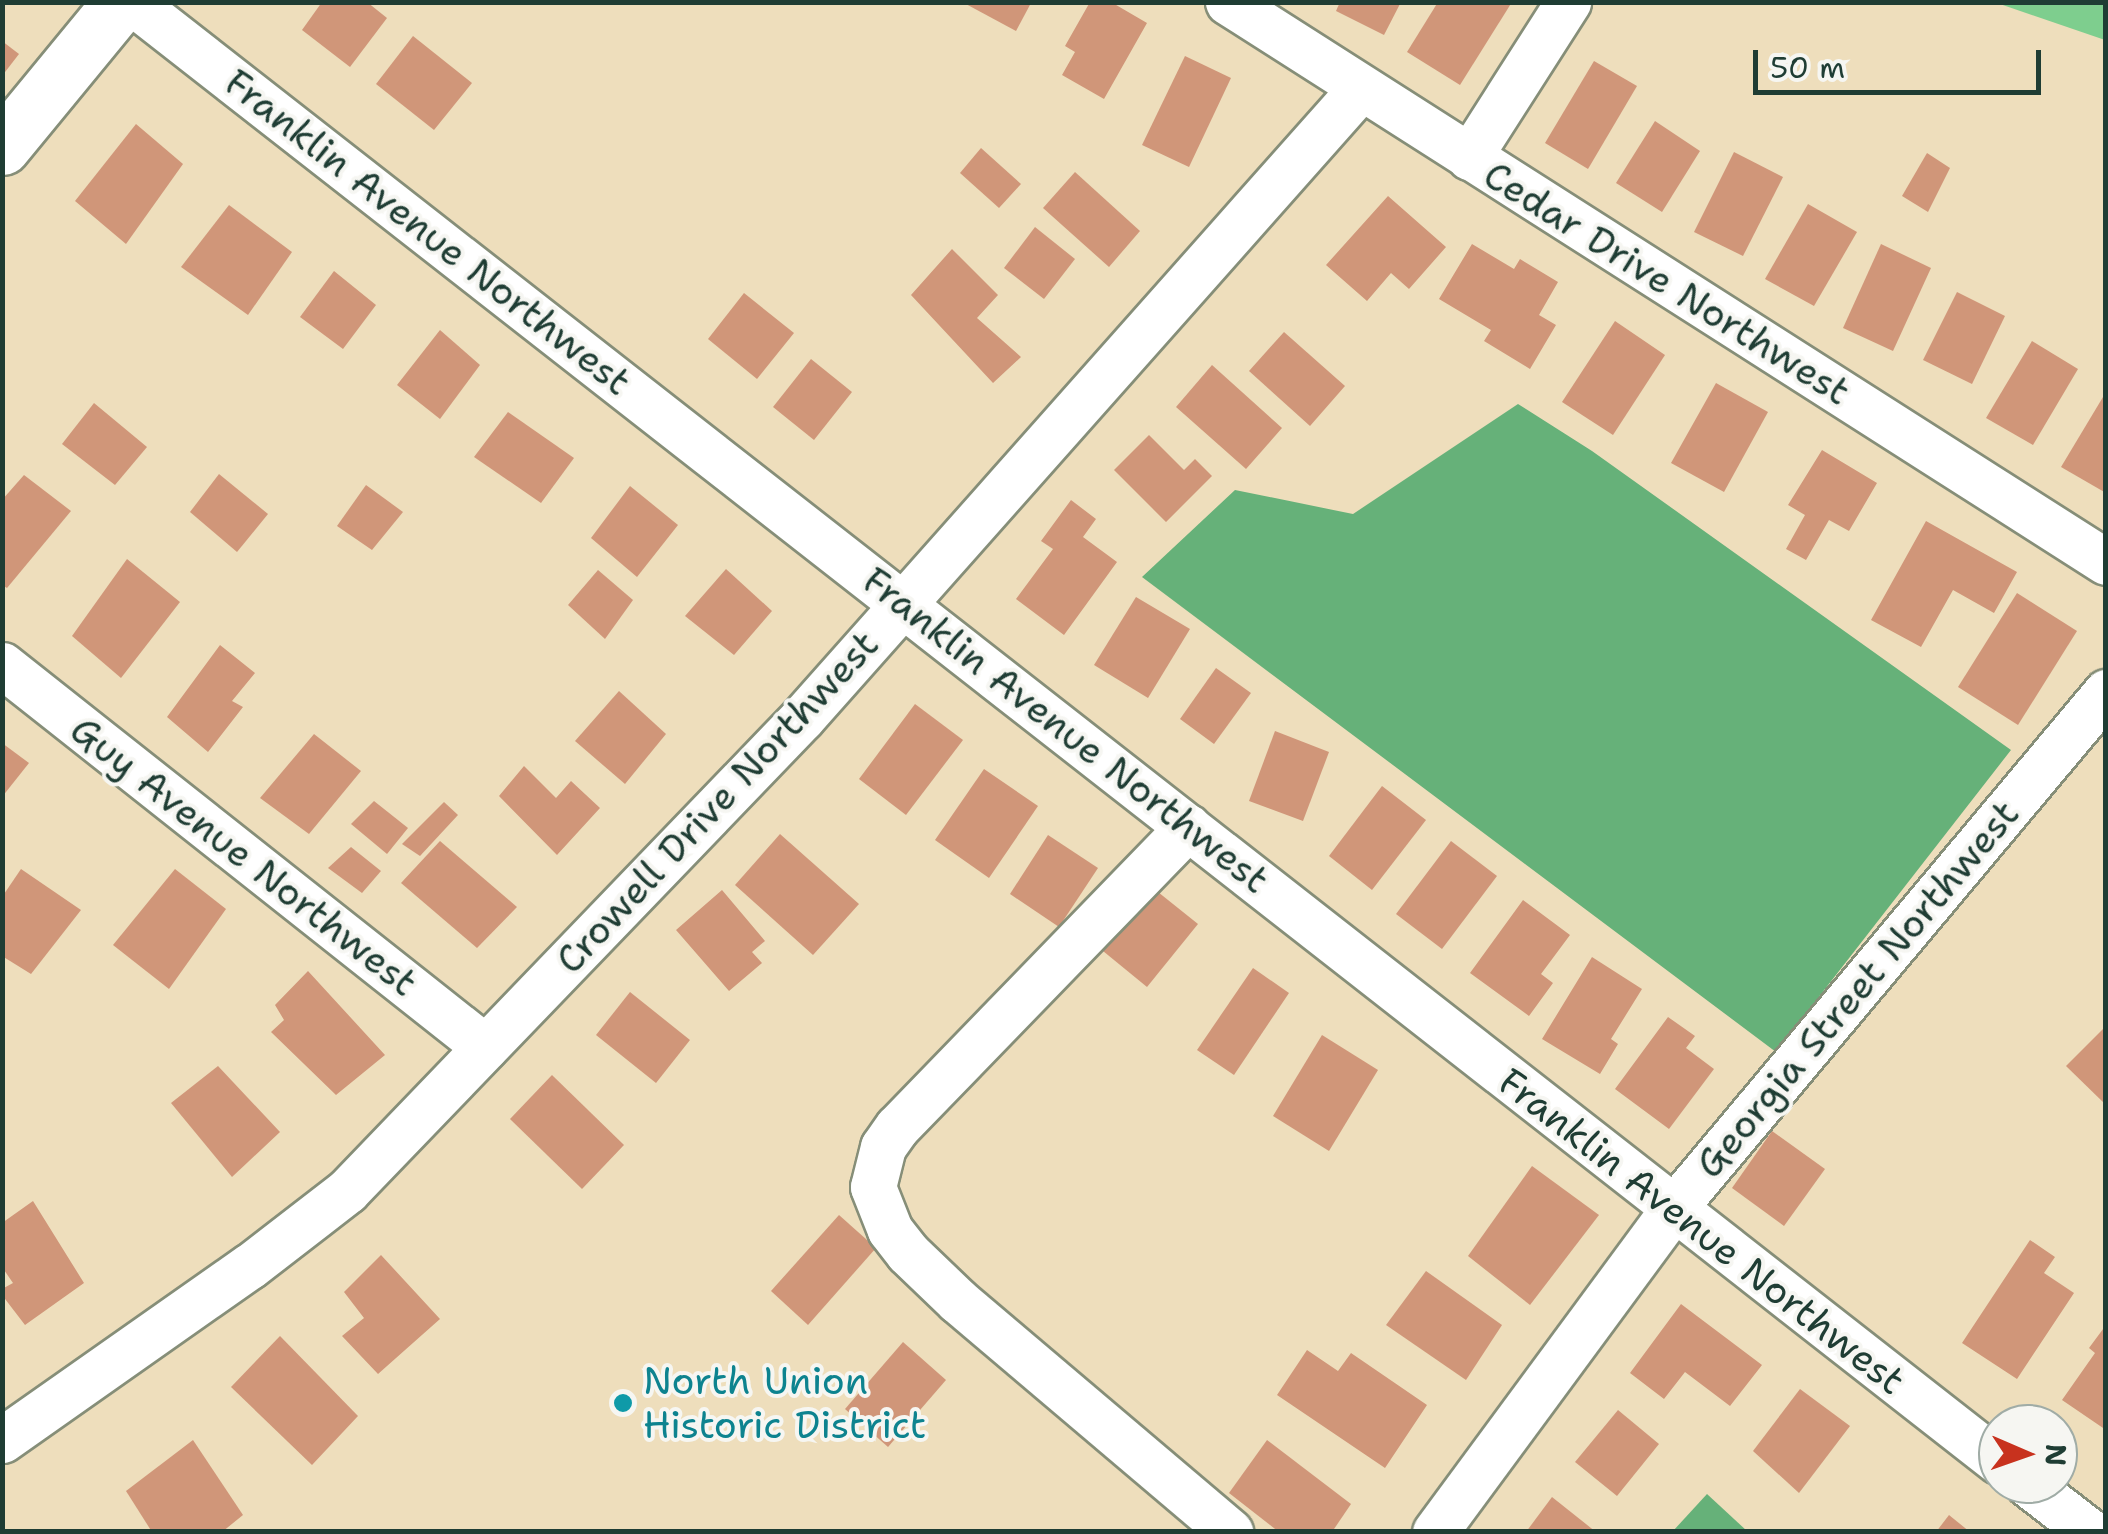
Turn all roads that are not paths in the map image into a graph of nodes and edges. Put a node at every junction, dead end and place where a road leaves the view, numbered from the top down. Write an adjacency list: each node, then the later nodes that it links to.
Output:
1 (121, 2): 6 (street)
2 (132, 2): 9 (street, Franklin Avenue Northwest)
3 (1228, 2): 5 (street, Cedar Drive Northwest)
4 (1568, 2): 7 (street)
5 (1361, 88): 7 (street, Cedar Drive Northwest); 9 (street, Crowell Drive Northwest)
6 (2, 147)
7 (1470, 157): 8 (street, Cedar Drive Northwest)
8 (2106, 562)
9 (904, 602): 12 (street, Franklin Avenue Northwest); 13 (street, Crowell Drive Northwest)
10 (2, 665): 13 (street, Guy Avenue Northwest)
11 (2106, 692): 14 (street, Georgia Street Northwest)
12 (1188, 827): 14 (street, Franklin Avenue Northwest); 18 (street)
13 (485, 1047): 15 (street, Crowell Drive Northwest)
14 (1672, 1210): 16 (street, Franklin Avenue Northwest); 19 (street, Georgia Street Northwest)
15 (2, 1440)
16 (1978, 1446)
17 (2054, 1504): 20 (street)
18 (1230, 1532)
19 (1435, 1532)
20 (2090, 1532)

